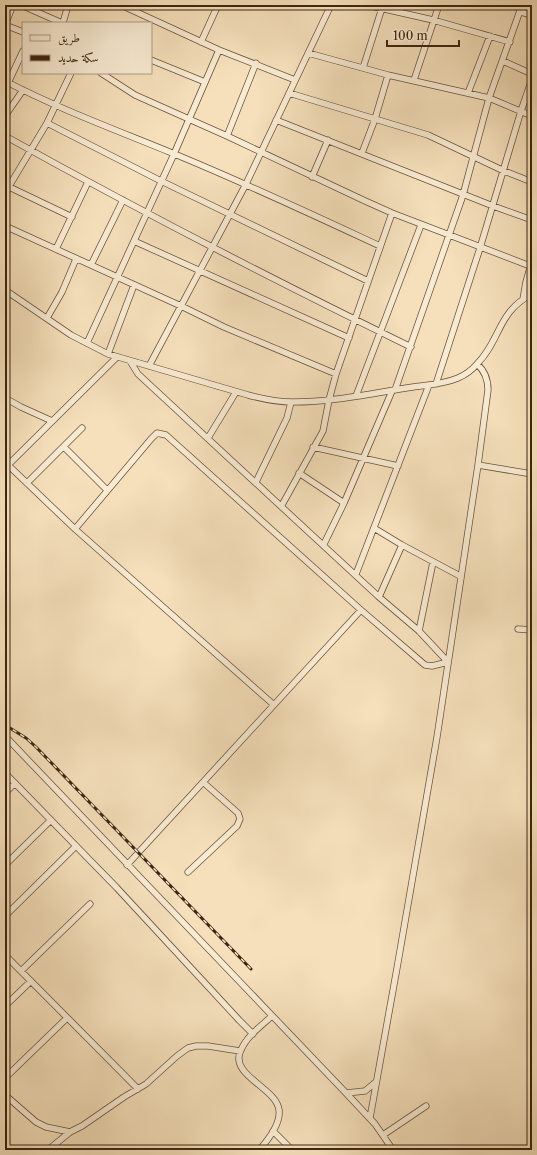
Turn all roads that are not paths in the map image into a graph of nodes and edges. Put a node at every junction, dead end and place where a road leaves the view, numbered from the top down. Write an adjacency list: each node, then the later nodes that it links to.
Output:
1 (13, 5): 16 (street)
2 (21, 5): 14 (street)
3 (68, 5): 15 (street)
4 (121, 5): 19 (street)
5 (218, 5): 19 (street)
6 (331, 5): 23 (street)
7 (367, 5): 10 (street)
8 (439, 5): 13 (street)
9 (522, 5): 11 (street)
10 (382, 8): 13 (street); 27 (street)
11 (520, 12): 12 (street); 20 (street)
12 (532, 15)
13 (433, 20): 18 (street); 34 (street)
14 (60, 22)
15 (62, 22)
16 (5, 25): 17 (street)
17 (22, 32)
18 (490, 36): 20 (street); 39 (street)
19 (201, 42): 21 (street)
20 (510, 42): 25 (street)
21 (219, 50): 26 (street); 36 (street)
22 (22, 53): 35 (street)
23 (308, 53): 27 (street); 33 (street)
24 (152, 60): 36 (street)
25 (503, 61): 30 (street); 40 (street)
26 (256, 64): 33 (street); 50 (street)
27 (364, 68): 31 (street)
28 (71, 74): 41 (street)
29 (102, 74): 46 (street)
30 (532, 74)
31 (388, 75): 34 (street); 45 (street)
32 (532, 79): 42 (street)
33 (295, 80): 38 (street)
34 (414, 80): 39 (street)
35 (7, 82): 37 (street)
36 (205, 82): 46 (street)
37 (23, 90): 41 (street); 43 (street)
38 (290, 93): 45 (street); 47 (street)
39 (468, 93): 40 (street)
40 (489, 98): 42 (street); 56 (street)
41 (56, 105): 48 (street); 55 (street)
42 (521, 111): 44 (street); 57 (street)
43 (5, 116)
44 (532, 116)
45 (376, 119): 54 (street); 56 (street)
46 (189, 120): 50 (street); 55 (street)
47 (276, 120): 51 (street); 53 (street)
48 (47, 123): 52 (street); 59 (street)
49 (5, 136): 52 (street)
50 (227, 136): 53 (street)
51 (328, 140): 54 (street); 58 (street)
52 (30, 150): 60 (street); 63 (street)
53 (261, 153): 58 (street); 62 (street)
54 (362, 153): 65 (street)
55 (174, 154): 59 (street); 62 (street)
56 (474, 156): 57 (street); 65 (street)
57 (504, 171): 61 (street); 67 (street)
58 (312, 177): 69 (street)
59 (161, 180): 68 (street); 70 (street)
60 (88, 182): 66 (street); 71 (street)
61 (532, 182)
62 (246, 184): 70 (street); 77 (street)
63 (7, 186): 64 (street); 71 (street)
64 (5, 193)
65 (463, 195): 67 (street); 75 (street)
66 (123, 200): 68 (street); 82 (street)
67 (493, 206): 72 (street); 79 (street)
68 (146, 213): 76 (street); 78 (street)
69 (392, 213): 73 (street); 77 (street)
70 (230, 214): 78 (street); 86 (street)
71 (72, 216): 80 (street)
72 (532, 220)
73 (422, 225): 75 (street); 94 (street)
74 (5, 226): 80 (street)
75 (449, 236): 79 (street); 97 (street)
76 (134, 241): 84 (street); 85 (street)
77 (380, 246): 86 (street)
78 (213, 247): 84 (street); 93 (street)
79 (480, 248): 83 (street); 104 (street)
80 (56, 249): 81 (street)
81 (76, 258): 82 (street); 92 (street)
82 (91, 265): 85 (street)
83 (531, 265): 90 (street)
84 (200, 270): 91 (street); 95 (street)
85 (117, 277): 87 (street); 96 (street)
86 (368, 281): 93 (street)
87 (134, 285): 91 (street); 98 (street)
88 (5, 290): 92 (street)
89 (532, 294): 90 (street)
90 (523, 299): 101 (street)
91 (181, 306): 102 (street); 103 (street)
92 (47, 318): 96 (street)
93 (355, 320): 94 (street); 95 (street)
94 (380, 332): 97 (street); 108 (street)
95 (349, 338): 103 (street)
96 (87, 343): 98 (street)
97 (411, 347): 106 (street)
98 (108, 354): 99 (street)
99 (118, 357): 100 (street); 112 (street)
100 (130, 361): 102 (street); 114 (street)
101 (477, 364): 104 (street); 118 (street)
102 (149, 366): 107 (street)
103 (336, 374): 110 (street)
104 (436, 384): 105 (street)
105 (429, 385): 106 (street); 120 (street)
106 (393, 391): 108 (street); 117 (street)
107 (236, 392): 111 (street); 114 (street)
108 (356, 396): 110 (street)
109 (5, 398): 112 (street)
110 (329, 400): 111 (street); 116 (street)
111 (291, 402): 123 (street)
112 (52, 421): 119 (street)
113 (82, 428): 115 (street)
114 (208, 438): 123 (street)
115 (64, 447): 124 (street); 125 (street)
116 (313, 447): 117 (street); 121 (street)
117 (363, 458): 120 (street); 126 (street)
118 (478, 465): 122 (street); 134 (street)
119 (6, 466): 124 (street)
120 (398, 466): 129 (street)
121 (299, 473): 126 (street); 127 (street)
122 (532, 474)
123 (256, 482): 127 (street)
124 (27, 483): 128 (street)
125 (107, 490): 128 (street); 136 (street)
126 (344, 503): 130 (street)
127 (282, 506): 130 (street)
128 (75, 528): 141 (street)
129 (374, 528): 131 (street); 133 (street)
130 (324, 544): 133 (street)
131 (402, 545): 132 (street); 135 (street)
132 (433, 562): 134 (street); 139 (street)
133 (356, 574): 135 (street)
134 (460, 576): 140 (street)
135 (379, 597): 139 (street)
136 (361, 610): 140 (street); 141 (street)
137 (518, 629): 138 (street)
138 (532, 630)
139 (419, 631): 140 (street)
140 (448, 662): 163 (street)
141 (274, 705): 145 (street)
142 (5, 736): 150 (street)
143 (5, 773): 144 (street)
144 (15, 783): 146 (street); 147 (street)
145 (204, 783): 150 (street); 151 (street)
146 (5, 793)
147 (51, 820): 148 (street); 149 (street)
148 (76, 846): 153 (street); 160 (street)
149 (5, 865)
150 (127, 865): 158 (street)
151 (188, 872)
152 (90, 904): 155 (street)
153 (5, 916)
154 (5, 954): 155 (street)
155 (21, 971): 156 (street)
156 (31, 981): 157 (street); 159 (street)
157 (5, 1006)
158 (272, 1016): 160 (street); 165 (street)
159 (67, 1018): 162 (street); 164 (street)
160 (253, 1034): 161 (street)
161 (240, 1051): 164 (street); 169 (street)
162 (5, 1078)
163 (378, 1080): 165 (street); 168 (street)
164 (138, 1089): 170 (street)
165 (346, 1093): 168 (street)
166 (5, 1095): 170 (street)
167 (426, 1106): 171 (street)
168 (370, 1118): 171 (street)
169 (273, 1131): 173 (street); 174 (street)
170 (70, 1132): 172 (street)
171 (383, 1135): 175 (street)
172 (48, 1150)
173 (259, 1150)
174 (292, 1150)
175 (393, 1150)

